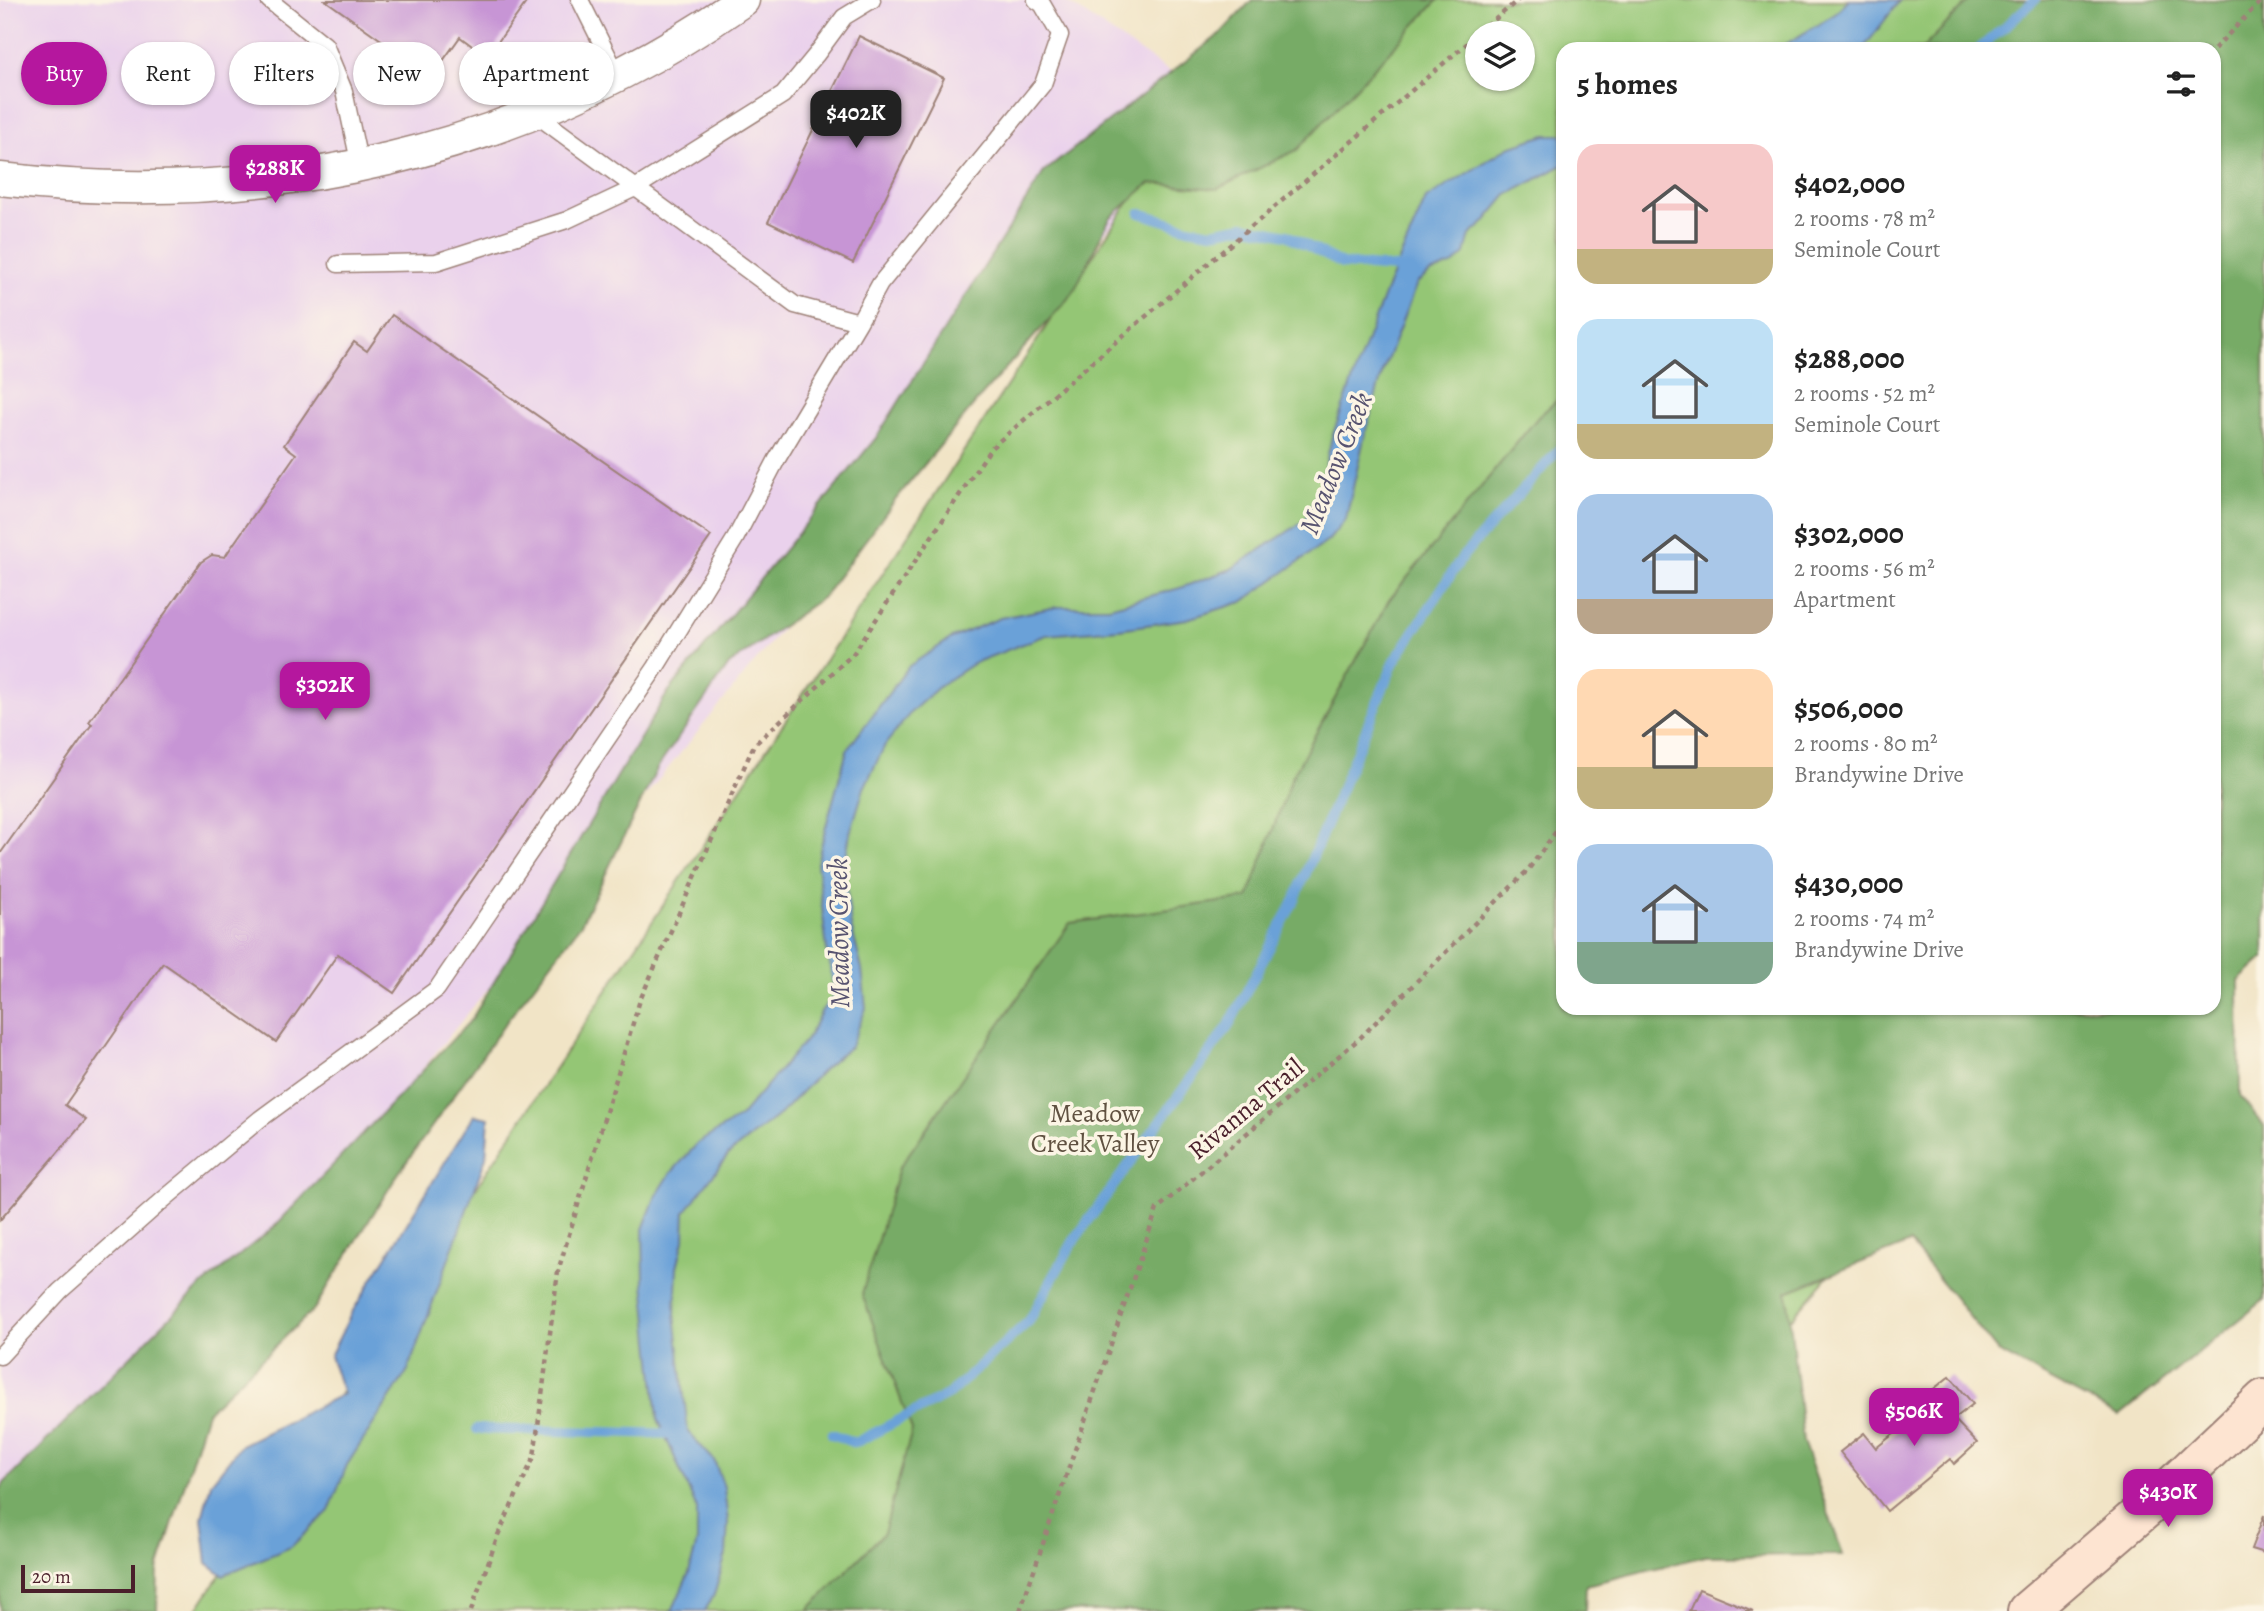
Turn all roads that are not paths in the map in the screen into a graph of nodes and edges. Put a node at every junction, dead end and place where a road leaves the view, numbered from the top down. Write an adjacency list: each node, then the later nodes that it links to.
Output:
1 (269, 0): 8 (lane)
2 (580, 0): 6 (lane)
3 (743, 0): 6 (street)
4 (872, 0): 10 (lane)
5 (1036, 0): 12 (lane)
6 (618, 76): 7 (street)
7 (534, 113): 8 (street); 10 (lane)
8 (360, 166): 9 (street)
9 (0, 178)
10 (635, 188): 11 (lane); 12 (lane)
11 (338, 264)
12 (859, 322): 13 (lane)
13 (0, 1356)
14 (2264, 1399): 15 (street)
15 (2027, 1611)

